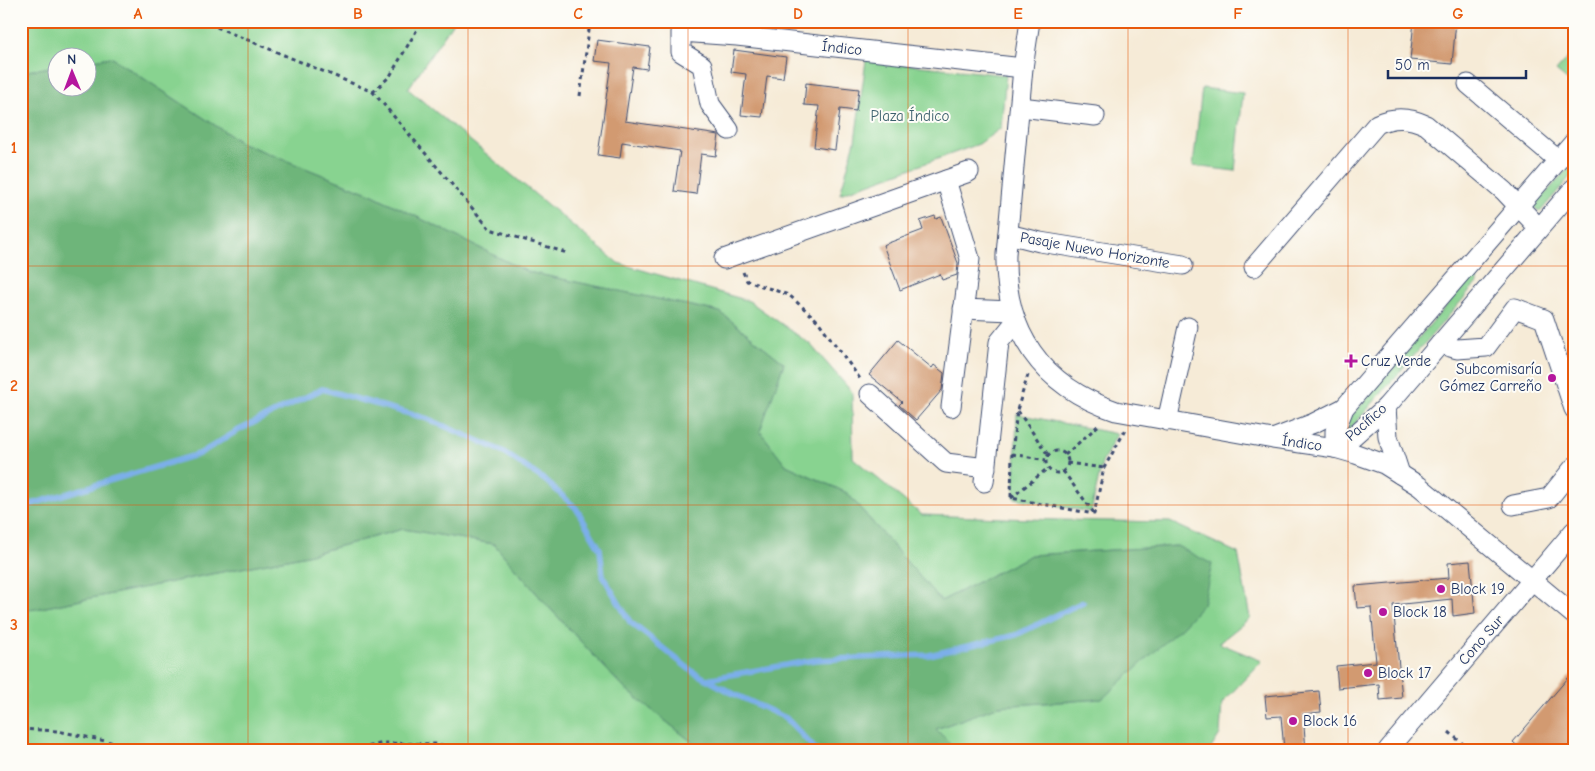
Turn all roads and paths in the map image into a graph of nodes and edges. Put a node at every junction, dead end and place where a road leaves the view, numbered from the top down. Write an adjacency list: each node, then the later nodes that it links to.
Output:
1 (202, 21): 9 (path)
2 (422, 21): 9 (path)
3 (593, 21): 10 (path)
4 (1030, 21): 7 (street, Índico)
5 (675, 27): 6 (street, Índico); 13 (street, Índico)
6 (738, 29): 7 (street, Índico)
7 (1023, 68): 11 (street, Índico)
8 (1468, 84): 15 (street)
9 (373, 92): 22 (path)
10 (580, 96)
11 (1021, 107): 12 (street); 21 (street, Índico)
12 (1095, 116)
13 (729, 130)
14 (1574, 142): 15 (street, Pacífico)
15 (1558, 160): 19 (street, Pacífico)
16 (969, 172): 17 (street)
17 (946, 180): 23 (street); 26 (street)
18 (1574, 188): 20 (street, Pacífico)
19 (1519, 205): 20 (street); 25 (street); 34 (street, Pacífico)
20 (1539, 228): 29 (street, Pacífico)
21 (1008, 234): 24 (street, Pasaje Nuevo Horizonte); 27 (street, Índico)
22 (567, 253)
23 (731, 257): 31 (path)
24 (1183, 265)
25 (1254, 267)
26 (963, 309): 27 (street); 33 (street)
27 (1014, 316): 30 (street, Índico); 31 (street)
28 (1188, 327): 38 (street)
29 (1440, 344): 32 (street, Pacífico); 35 (street)
30 (1034, 355): 36 (path); 37 (street, Índico)
31 (870, 394)
32 (1386, 406): 40 (street, Pacífico); 50 (street)
33 (951, 407)
34 (1344, 408): 39 (street); 40 (street, Pacífico)
35 (1574, 409)
36 (1017, 410): 41 (path); 42 (path)
37 (1125, 412): 38 (street, Índico); 43 (path); 48 (path)
38 (1167, 421): 39 (street, Índico)
39 (1273, 439): 40 (street, Índico)
40 (1335, 448): 50 (street, Índico)
41 (1012, 454): 44 (path); 51 (path)
42 (1048, 455): 43 (path); 44 (path)
43 (1065, 455): 45 (path)
44 (1046, 460): 47 (path)
45 (1067, 463): 48 (path); 49 (path)
46 (1574, 467): 52 (street)
47 (1048, 468): 49 (path); 51 (path)
48 (1104, 468): 53 (path)
49 (1063, 471): 53 (path)
50 (1400, 474): 55 (street, Índico)
51 (1011, 498): 53 (path)
52 (1513, 504)
53 (1094, 514)
54 (1574, 531): 55 (street, Cono Sur)
55 (1533, 580): 56 (street, Índico); 62 (street, Cono Sur)
56 (1574, 615)
57 (21, 729): 59 (path)
58 (1449, 732): 63 (path)
59 (148, 750)
60 (353, 750): 61 (path)
61 (460, 750)
62 (1388, 750)
63 (1470, 750)

